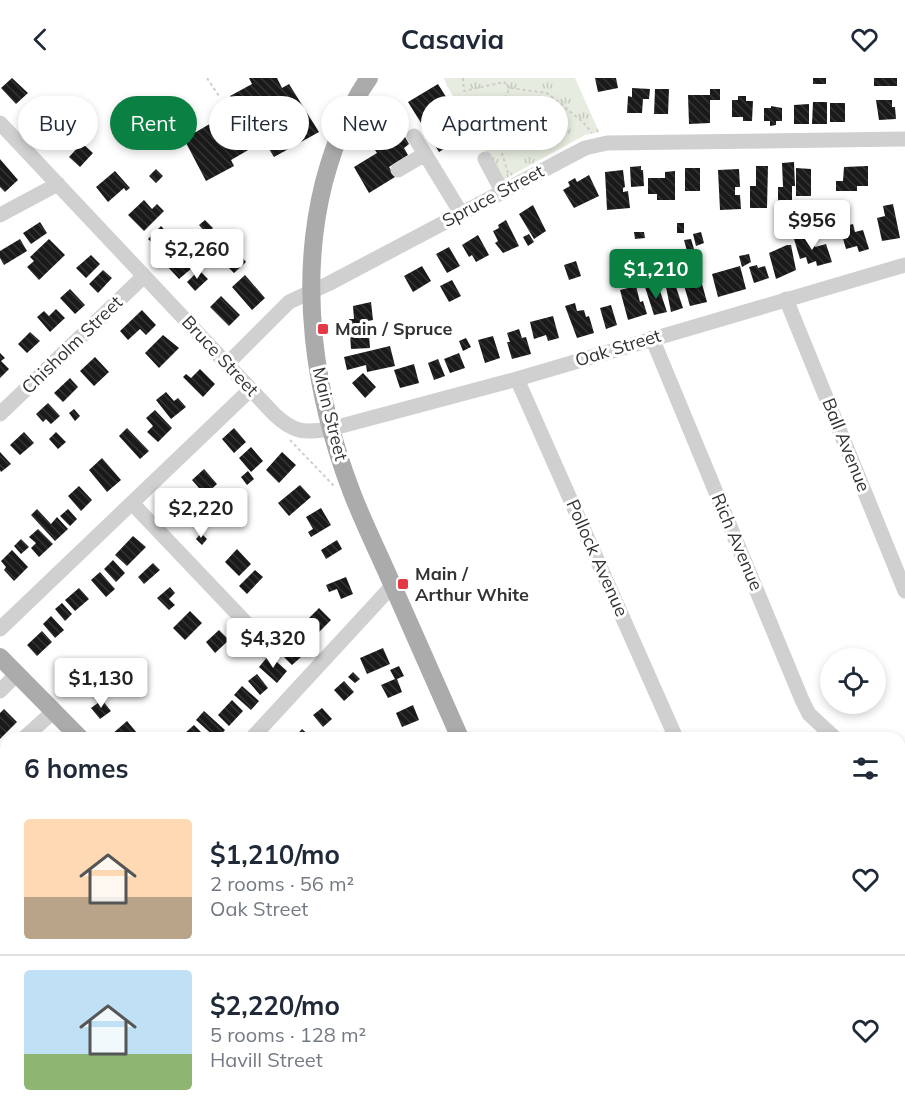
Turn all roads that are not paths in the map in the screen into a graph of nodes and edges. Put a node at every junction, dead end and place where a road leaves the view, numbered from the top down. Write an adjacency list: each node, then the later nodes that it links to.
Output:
1 (369, 78): 14 (main road, Main Street)
2 (0, 123): 8 (street, Bruce Street)
3 (414, 136): 5 (street)
4 (905, 139): 9 (street, Spruce Street)
5 (425, 154): 7 (street); 10 (street)
6 (485, 159): 9 (street)
7 (398, 170)
8 (58, 184): 11 (street); 13 (street, Bruce Street)
9 (502, 191): 10 (street, Spruce Street)
10 (461, 213): 14 (street, Spruce Street)
11 (0, 215)
12 (905, 265): 15 (street, Oak Street)
13 (144, 276): 17 (street, Bruce Street); 20 (street, Chisholm Street)
14 (310, 292): 17 (street, Spruce Street); 21 (main road, Main Street)
15 (786, 299): 16 (street, Oak Street); 24 (street, Ball Avenue)
16 (652, 338): 18 (street, Oak Street); 36 (street, Rich Avenue)
17 (228, 363): 19 (street, Bruce Street)
18 (517, 379): 21 (street, Oak Street); 35 (street, Pollock Avenue)
19 (251, 388): 21 (street, Bruce Street); 22 (street)
20 (0, 414)
21 (330, 429): 23 (main road, Main Street)
22 (132, 503): 25 (street); 26 (street)
23 (393, 585): 33 (street); 34 (main road, Main Street)
24 (905, 591)
25 (248, 625)
26 (0, 629)
27 (0, 657): 28 (main road)
28 (17, 674): 29 (street); 30 (main road)
29 (0, 691)
30 (54, 711): 31 (street); 32 (main road)
31 (31, 732)
32 (74, 732)
33 (258, 732)
34 (457, 732)
35 (673, 732)
36 (828, 732)

